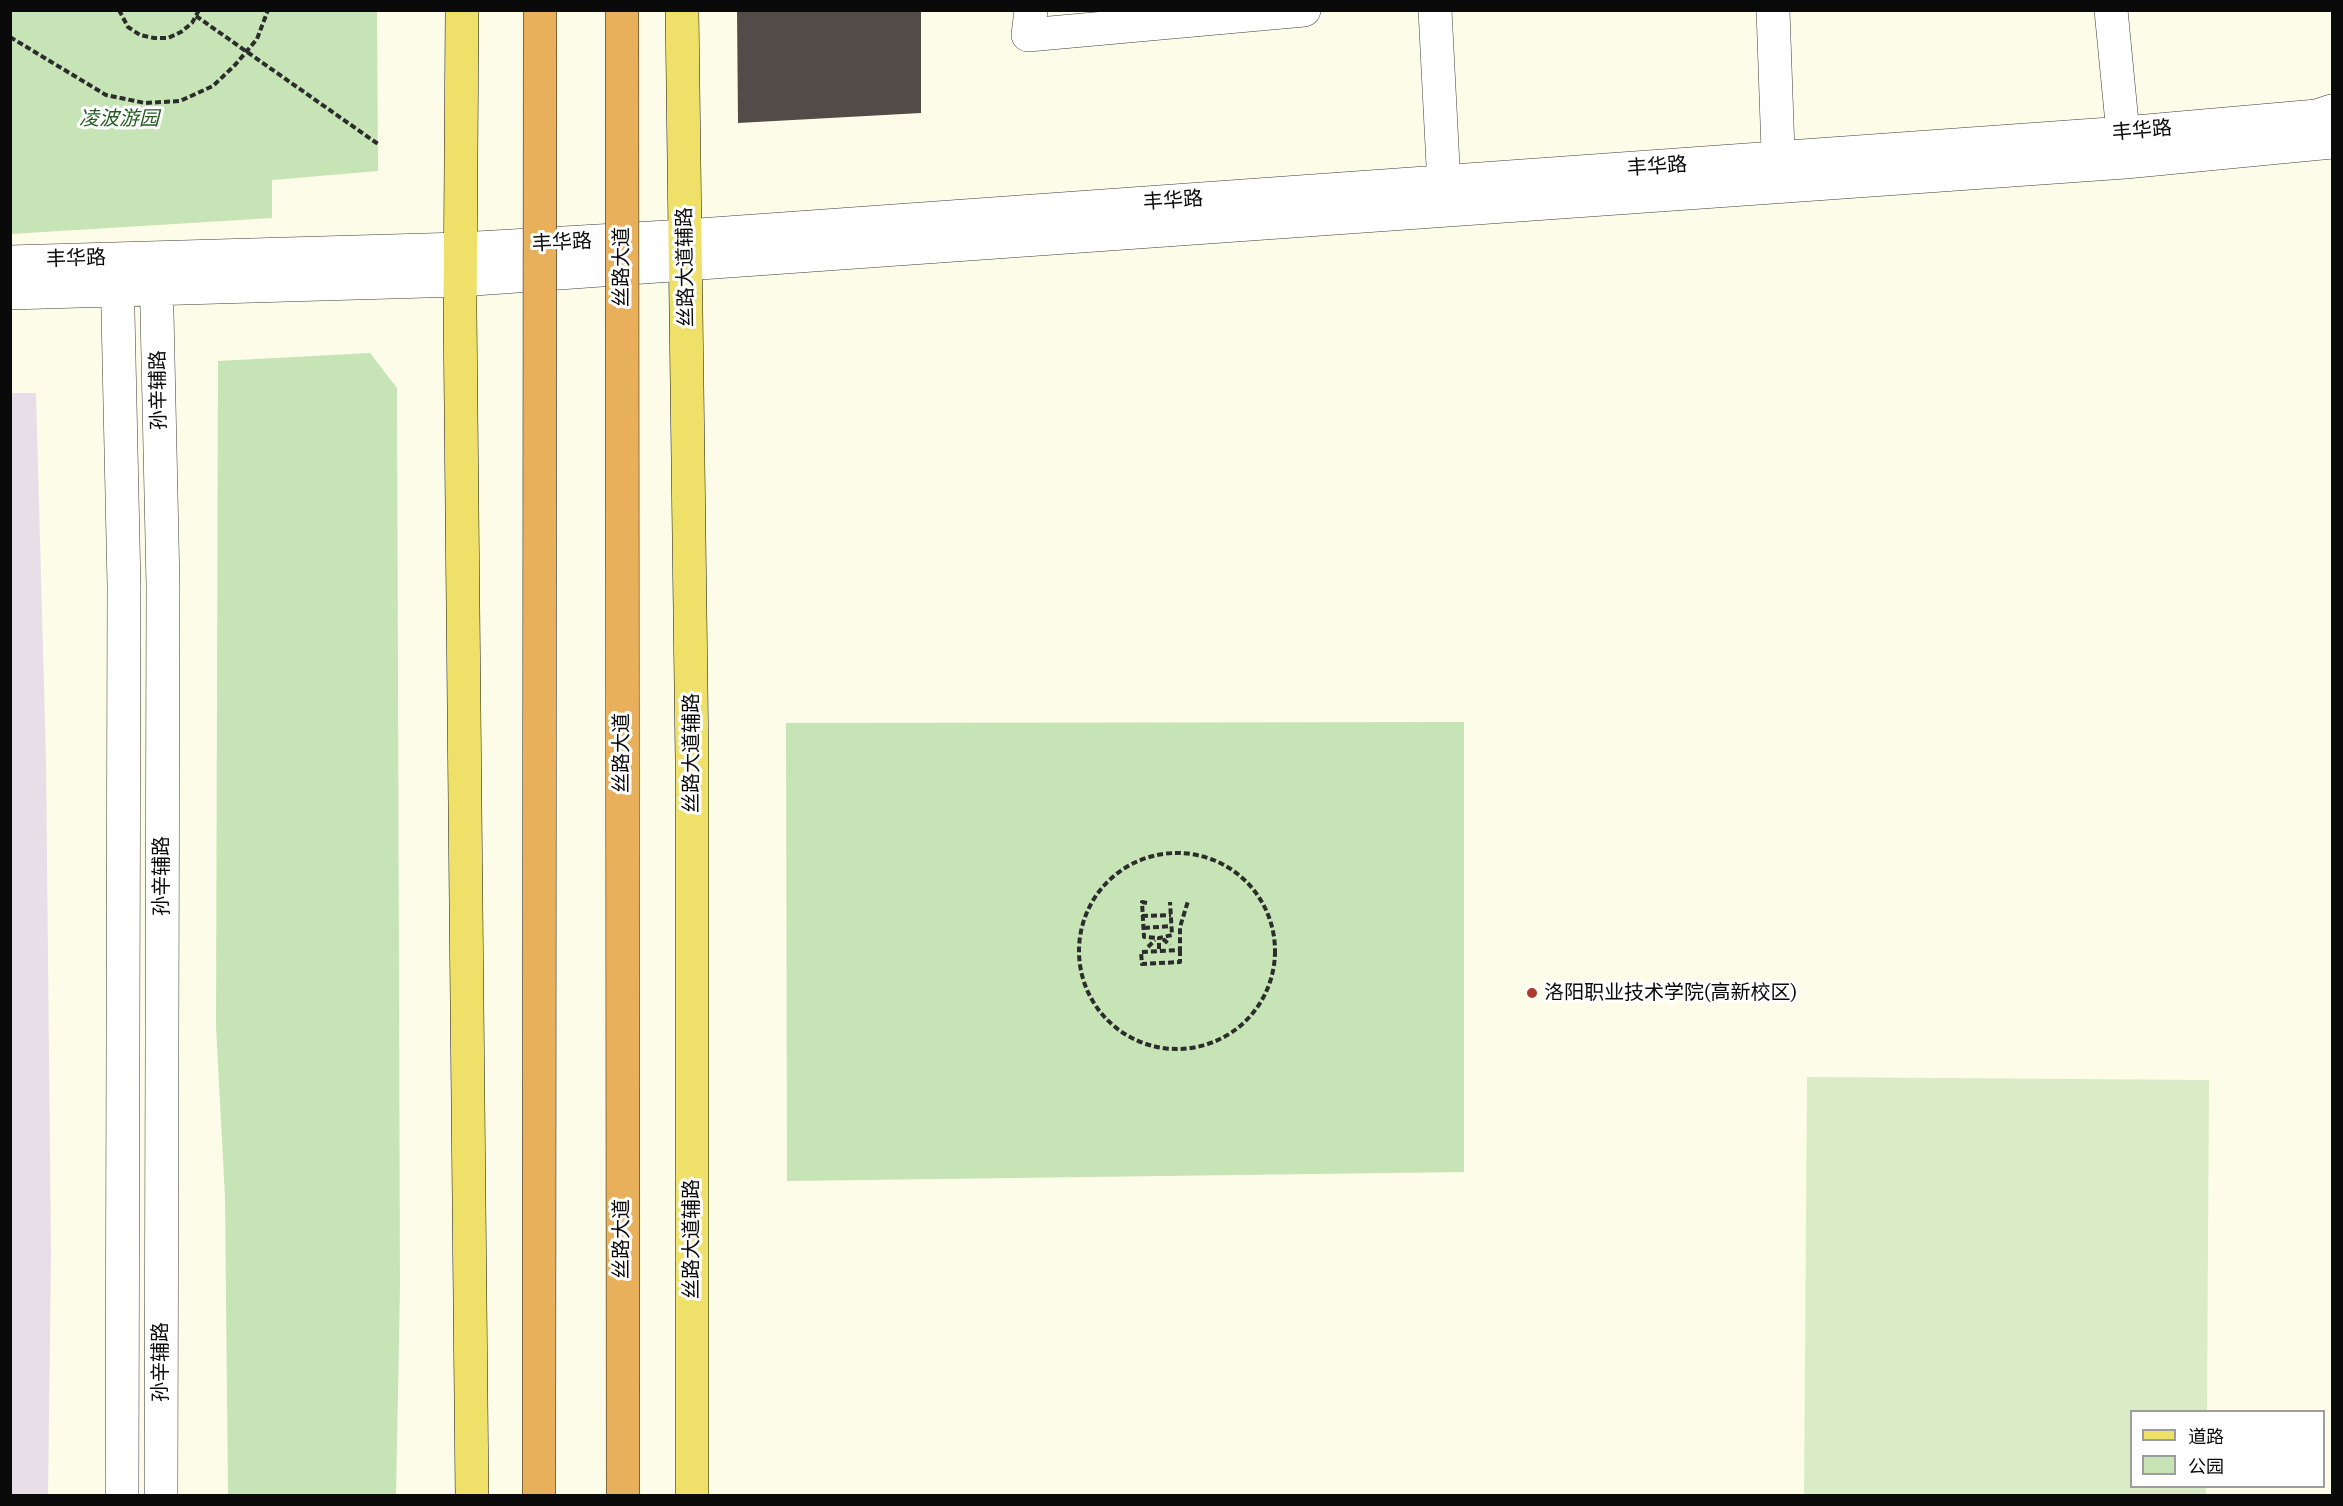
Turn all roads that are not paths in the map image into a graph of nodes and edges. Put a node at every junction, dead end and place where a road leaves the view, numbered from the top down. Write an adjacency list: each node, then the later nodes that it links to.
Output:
1 (462, 10): 19 (main road)
2 (540, 10): 26 (highway, bridge)
3 (622, 10): 27 (highway, 丝路大道, bridge)
4 (682, 10): 15 (main road, 丝路大道辅路)
5 (1031, 10): 6 (street)
6 (1304, 10)
7 (1435, 10): 14 (street)
8 (1773, 10): 13 (street)
9 (2111, 10): 12 (street)
10 (2332, 111): 12 (street, 丰华路)
11 (2332, 142): 12 (street, 丰华路)
12 (2125, 147): 13 (street, 丰华路)
13 (1778, 172): 14 (street, 丰华路)
14 (1444, 196): 15 (street, 丰华路)
15 (686, 250): 19 (street, 丰华路); 28 (main road, 丝路大道辅路)
16 (156, 257): 17 (street, 丰华路); 19 (street, 丰华路); 20 (street, 孙辛辅路)
17 (117, 258): 18 (street, 丰华路); 21 (street, 孙辛辅路)
18 (10, 262)
19 (460, 264): 20 (street, 丰华路); 25 (main road)
20 (157, 289): 21 (street, 丰华路); 24 (street, 孙辛辅路)
21 (117, 290): 22 (street, 丰华路); 23 (street, 孙辛辅路)
22 (10, 293)
23 (122, 1496)
24 (161, 1496)
25 (472, 1496)
26 (539, 1496)
27 (622, 1496)
28 (692, 1496)

